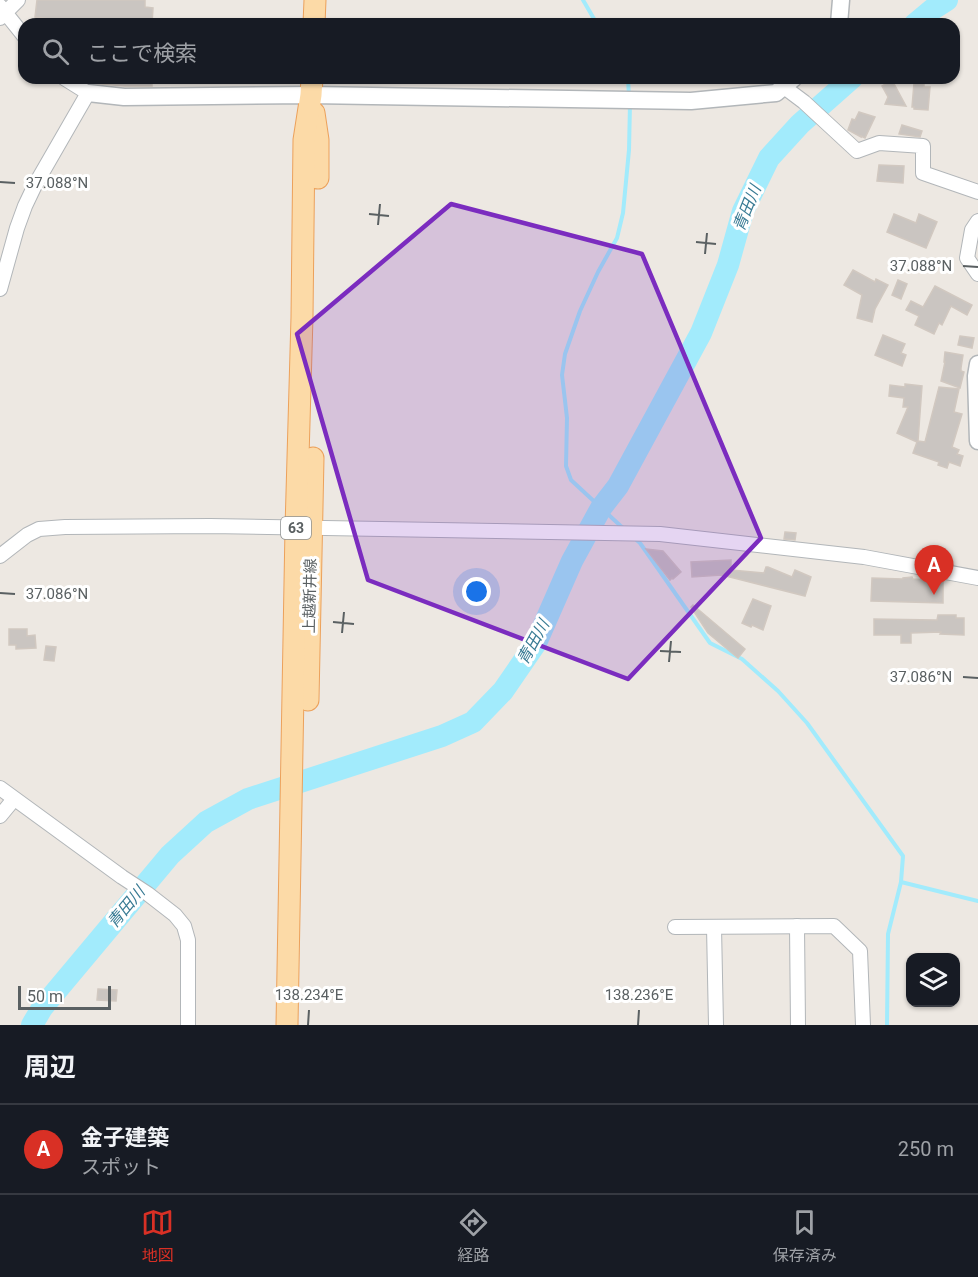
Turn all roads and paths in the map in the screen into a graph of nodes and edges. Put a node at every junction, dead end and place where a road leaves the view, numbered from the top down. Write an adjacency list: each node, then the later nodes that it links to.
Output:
1 (18, 0): 4 (street)
2 (315, 0): 5 (main road)
3 (841, 0): 6 (street)
4 (2, 12): 7 (street)
5 (314, 18)
6 (840, 18)
7 (18, 29)
8 (74, 84): 12 (street)
9 (787, 84): 11 (street)
10 (790, 84): 13 (street)
11 (311, 87): 12 (street); 19 (main road, 上越新井線 / 63)
12 (88, 93): 16 (street)
13 (978, 192)
14 (978, 221): 15 (street)
15 (978, 274)
16 (0, 289)
17 (978, 364): 18 (street)
18 (978, 441)
19 (304, 529): 20 (street); 21 (street); 25 (main road, 上越新井線 / 63)
20 (0, 556)
21 (978, 578)
22 (0, 788): 23 (street)
23 (14, 799): 24 (street); 29 (street)
24 (0, 816)
25 (298, 829): 30 (main road, 上越新井線 / 63); 31 (main road, 上越新井線 / 63)
26 (797, 926): 28 (street); 33 (street); 34 (street)
27 (675, 927): 28 (street)
28 (714, 927): 32 (street)
29 (188, 1025)
30 (287, 1025)
31 (301, 1025)
32 (716, 1025)
33 (798, 1025)
34 (863, 1025)

